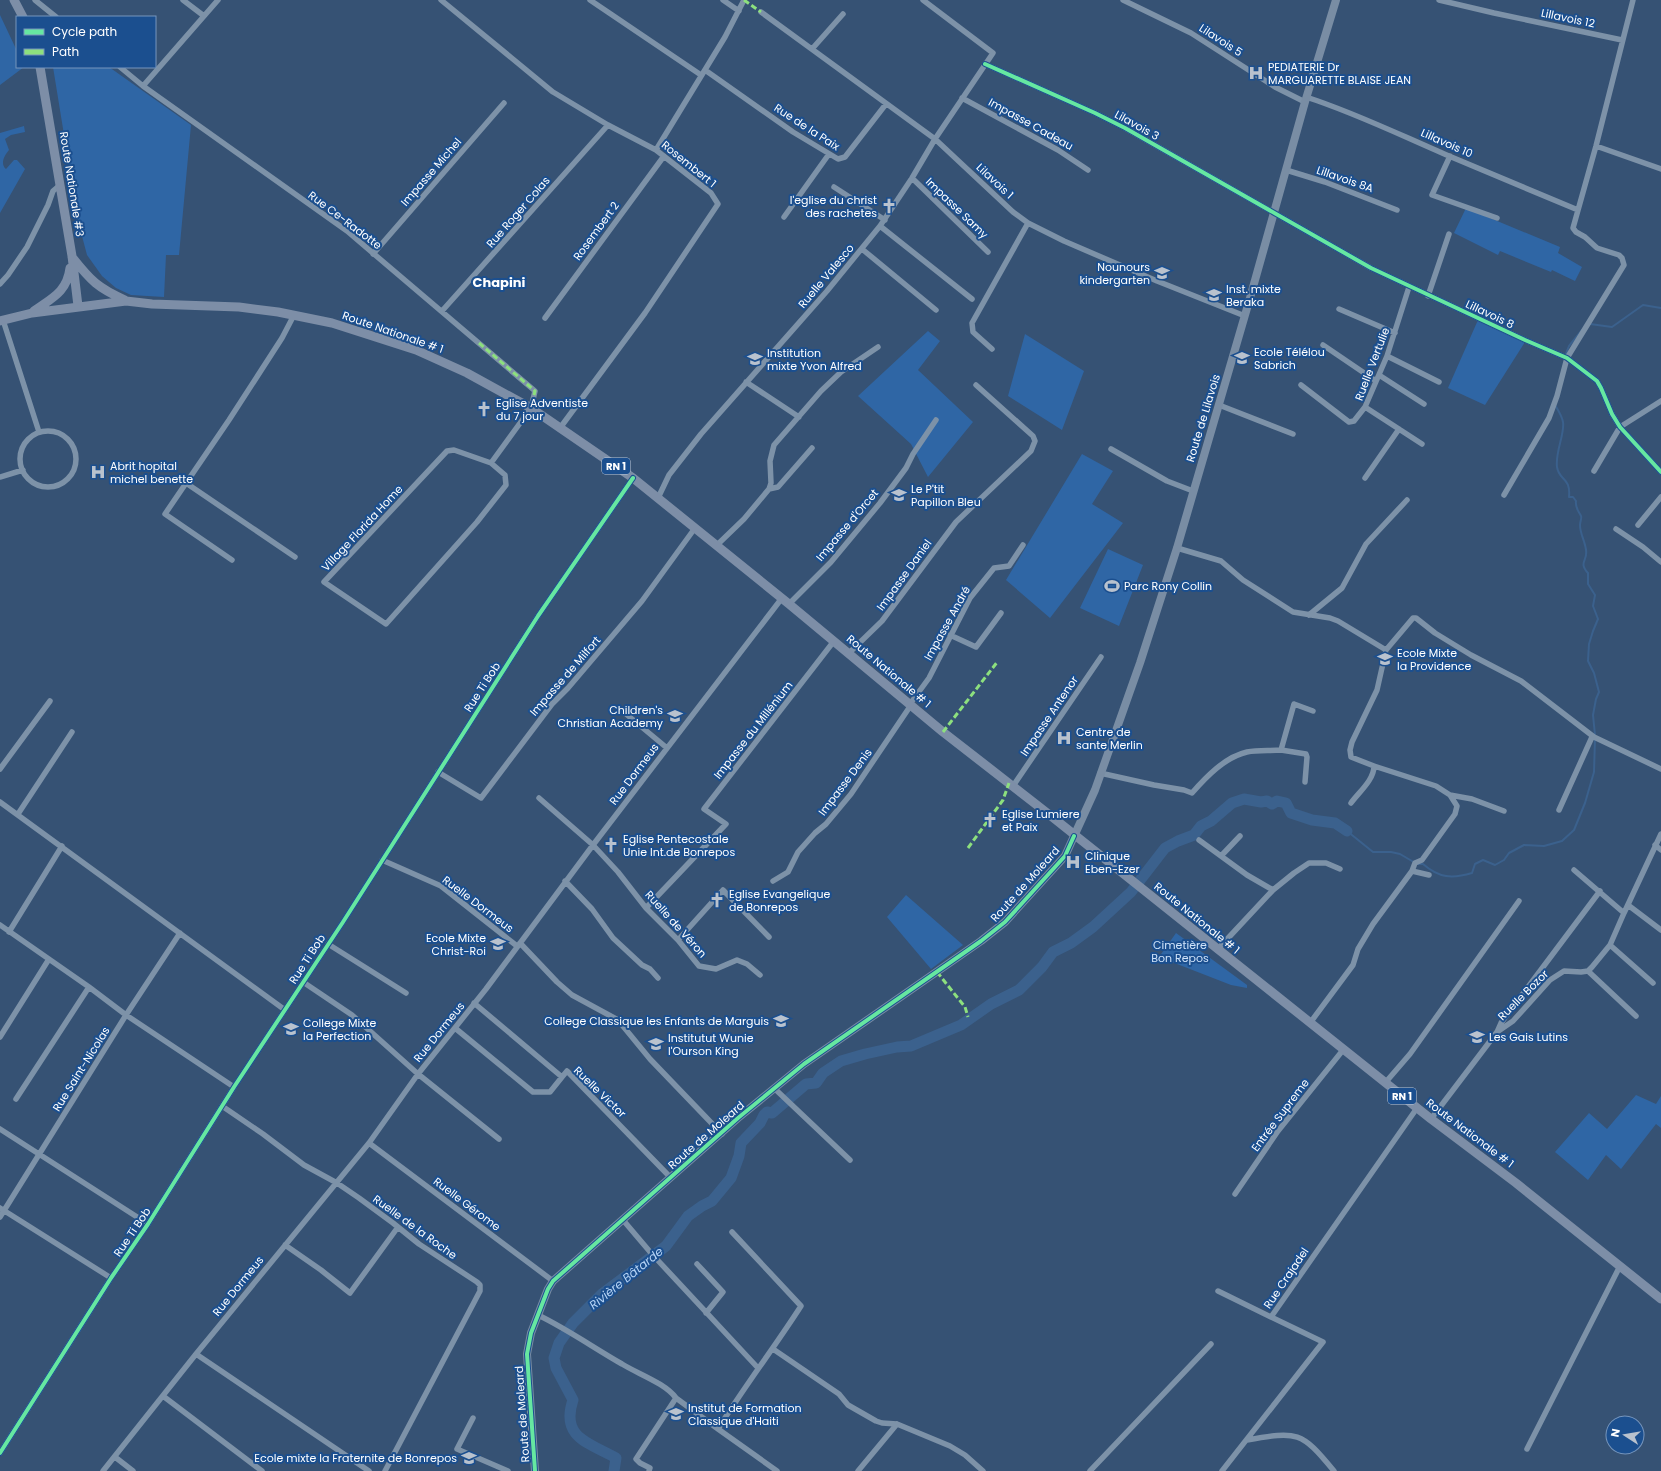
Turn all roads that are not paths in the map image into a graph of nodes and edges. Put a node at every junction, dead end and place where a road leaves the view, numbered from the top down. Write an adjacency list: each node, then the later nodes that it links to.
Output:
1 (14, 0): 17 (main road)
2 (35, 0): 18 (street)
3 (183, 0): 19 (street)
4 (218, 0): 19 (street)
5 (441, 0): 32 (street, Rosembert 1)
6 (590, 0): 26 (street)
7 (723, 0): 14 (street)
8 (744, 0): 14 (street)
9 (923, 0): 22 (street, Ruelle Valesco)
10 (1123, 0): 29 (street, Lilavois 5)
11 (1336, 0): 29 (street, Route de Lilavois)
12 (1439, 0): 20 (street, Lillavois 12)
13 (1633, 0): 20 (street)
14 (739, 11): 25 (street)
15 (761, 12): 21 (street, Lilavois 1)
16 (843, 14): 21 (street)
17 (22, 16)
18 (55, 16)
19 (204, 16): 27 (street)
20 (1622, 40): 34 (street)
21 (812, 50): 31 (street, Lilavois 1)
22 (985, 64): 28 (street, Ruelle Valesco); 47 (street, Lilavois 3)
23 (40, 68): 43 (main road, Route Nationale #3)
24 (121, 68): 27 (street, Rue Ce-Radotte)
25 (705, 70): 26 (street); 36 (street, Rue de la Paix)
26 (701, 75): 35 (street)
27 (143, 86): 56 (street, Rue Ce-Radotte)
28 (962, 98): 33 (street, Ruelle Valesco); 40 (street, Impasse Cadeau)
29 (1306, 100): 38 (street, Lillavois 10); 41 (street, Route de Lilavois)
30 (504, 103): 56 (street, Impasse Michel)
31 (886, 104): 33 (street, Lilavois 1); 36 (street, Rue de la Paix)
32 (608, 125): 35 (street, Rosembert 1); 66 (street, Rue Roger Colas)
33 (935, 139): 42 (street, Ruelle Valesco); 51 (street, Lilavois 1)
34 (1596, 146): 39 (street); 46 (street)
35 (656, 150): 37 (street, Rosembert 1)
36 (829, 154): 48 (street)
37 (664, 156): 70 (street, Rosembert 2); 91 (street, Rosembert 1)
38 (1450, 156): 46 (street, Lillavois 10); 49 (street)
39 (1661, 169)
40 (1088, 170)
41 (1286, 170): 45 (street, Lillavois 8A); 47 (street, Route de Lilavois)
42 (912, 178): 50 (street, Ruelle Valesco); 55 (street, Impasse Samy)
43 (60, 185): 57 (main road, Route Nationale #3); 58 (street)
44 (834, 187): 50 (street)
45 (1397, 210)
46 (1578, 210): 77 (street)
47 (1274, 214): 59 (street, Lillavois 8); 69 (street, Route de Lilavois)
48 (784, 217)
49 (1497, 218)
50 (884, 220): 52 (street, Ruelle Valesco)
51 (1028, 223): 69 (street, Lilavois 1); 75 (street)
52 (880, 226): 54 (street, Ruelle Valesco); 61 (street)
53 (1450, 234): 60 (street)
54 (862, 249): 65 (street); 79 (street, Ruelle Valesco)
55 (988, 252)
56 (373, 254): 66 (street, Rue Ce-Radotte)
57 (72, 256): 62 (main road); 63 (main road, Route Nationale #3); 67 (main road)
58 (0, 284)
59 (1408, 287): 60 (street, Lillavois 8); 72 (street, Ruelle Vertulie)
60 (1428, 296): 77 (street, Lillavois 8)
61 (972, 299)
62 (126, 301): 63 (main road, Route Nationale # 1 / RN 1); 68 (main road, Route Nationale # 1 / RN 1)
63 (78, 306): 67 (main road, Route Nationale # 1 / RN 1)
64 (1339, 309): 72 (street)
65 (936, 310)
66 (442, 311): 87 (street, Rue Ce-Radotte)
67 (32, 313): 71 (main road, Route Nationale # 1 / RN 1)
68 (294, 315): 87 (main road, Route Nationale # 1 / RN 1); 105 (street)
69 (1245, 316): 85 (street, Route de Lilavois)
70 (545, 318)
71 (1, 320): 93 (street)
72 (1396, 333): 76 (street, Ruelle Vertulie)
73 (1323, 345): 78 (street)
74 (878, 347): 88 (street)
75 (992, 349)
76 (1387, 356): 78 (street, Ruelle Vertulie); 80 (street)
77 (1567, 358): 90 (street, Lillavois 8); 108 (street)
78 (1378, 378): 84 (street); 86 (street, Ruelle Vertulie)
79 (746, 382): 88 (street); 110 (street, Ruelle Valesco)
80 (1439, 382)
81 (976, 385): 128 (street, Impasse Daniel)
82 (1301, 385): 86 (street)
83 (1661, 401): 90 (street)
84 (1424, 404)
85 (1218, 405): 94 (street); 107 (street, Route de Lilavois)
86 (1365, 407): 92 (street, Ruelle Vertulie)
87 (531, 408): 91 (main road, Route Nationale # 1 / RN 1); 98 (street)
88 (799, 417): 106 (street)
89 (936, 420): 122 (street, Impasse d'Orcet)
90 (1620, 427): 100 (street); 101 (street, Lillavois 8)
91 (560, 428): 103 (main road, Route Nationale # 1 / RN 1)
92 (1399, 429): 95 (street, Ruelle Vertulie); 104 (street)
93 (39, 432): 99 (street); 99 (street)
94 (1293, 434)
95 (1422, 444)
96 (812, 448): 106 (street)
97 (1111, 449): 107 (street)
98 (490, 463): 98 (street, Village Florida Home)
99 (23, 470): 102 (street)
100 (1594, 471)
101 (1661, 472)
102 (0, 476)
103 (633, 478): 110 (main road, Route Nationale # 1 / RN 1); 141 (street, Rue Ti Bob)
104 (1365, 478)
105 (186, 483): 118 (street); 120 (street)
106 (769, 489): 115 (street)
107 (1193, 491): 117 (street, Route de Lilavois)
108 (1504, 495)
109 (1661, 497): 112 (street)
110 (658, 498): 113 (main road, Route Nationale # 1 / RN 1)
111 (1407, 500): 124 (street)
112 (1638, 524)
113 (695, 528): 115 (main road, Route Nationale # 1 / RN 1); 141 (street, Impasse de Milfort)
114 (1616, 528): 119 (street)
115 (717, 545): 121 (main road, Route Nationale # 1 / RN 1)
116 (1023, 545): 125 (street, Impasse André)
117 (1177, 548): 124 (street); 142 (street, Route de Lilavois)
118 (295, 557)
119 (1660, 559)
120 (232, 560)
121 (782, 598): 122 (main road, Route Nationale # 1 / RN 1); 136 (street, Rue Dormeus)
122 (789, 604): 126 (main road, Route Nationale # 1 / RN 1)
123 (1001, 613): 125 (street)
124 (1309, 614): 127 (street)
125 (950, 635): 131 (street, Impasse André)
126 (834, 642): 128 (main road, Route Nationale # 1 / RN 1); 174 (street, Impasse du Millénium)
127 (1386, 650): 135 (street); 138 (street)
128 (849, 653): 131 (main road, Route Nationale # 1 / RN 1)
129 (1101, 657): 144 (street, Impasse Antenor)
130 (50, 701): 139 (street)
131 (911, 705): 144 (main road, Route Nationale # 1 / RN 1); 168 (street, Impasse Denis)
132 (620, 709): 136 (street)
133 (1313, 711): 137 (street)
134 (72, 732): 153 (street)
135 (1593, 737): 140 (street); 152 (street)
136 (667, 748): 158 (street, Rue Dormeus)
137 (1281, 750): 142 (street); 143 (street)
138 (1374, 766): 145 (street); 149 (street)
139 (0, 769)
140 (1661, 769)
141 (438, 772): 163 (street, Rue Ti Bob)
142 (1100, 773): 155 (street, Route de Lilavois)
143 (1305, 782)
144 (1013, 786): 155 (main road, Route Nationale # 1 / RN 1)
145 (1450, 795): 147 (street); 150 (street)
146 (539, 798): 158 (street, Ruelle de Véron)
147 (1465, 798): 150 (street); 151 (street)
148 (0, 802): 153 (street)
149 (1351, 803)
150 (1457, 806): 166 (street)
151 (1504, 810)
152 (1559, 810)
153 (18, 814): 159 (street)
154 (1661, 834): 160 (street)
155 (1074, 836): 185 (main road, Route Nationale # 1 / RN 1); 207 (street, Route de Moleard)
156 (1240, 836): 162 (street)
157 (1199, 840): 162 (street)
158 (593, 845): 169 (street, Rue Dormeus); 174 (street, Ruelle de Véron)
159 (62, 846): 178 (street); 179 (street)
160 (1656, 846): 161 (street); 173 (street)
161 (1661, 850)
162 (1221, 856): 170 (street)
163 (382, 860): 182 (street, Rue Ti Bob); 183 (street, Ruelle Dormeus)
164 (1340, 869): 170 (street)
165 (1574, 870): 171 (street)
166 (1412, 871): 167 (street); 198 (street)
167 (1429, 875)
168 (773, 881)
169 (565, 882): 183 (street, Rue Dormeus); 189 (street)
170 (1273, 890): 185 (street)
171 (1600, 891): 175 (street); 200 (street)
172 (1519, 901): 205 (street)
173 (1628, 905): 175 (street); 177 (street)
174 (646, 908): 181 (street, Ruelle de Véron)
175 (1624, 913): 184 (street)
176 (0, 925): 178 (street)
177 (1661, 930)
178 (9, 932): 186 (street)
179 (180, 933): 195 (street); 196 (street, Rue Saint-Nicolas)
180 (769, 937): 181 (street)
181 (678, 940): 188 (street, Ruelle de Véron)
182 (328, 944): 190 (street, Rue Ti Bob); 193 (street)
183 (519, 944): 194 (street, Rue Dormeus); 213 (street, Ruelle Dormeus)
184 (1610, 945): 187 (street); 191 (street)
185 (1217, 950): 198 (main road, Route Nationale # 1 / RN 1)
186 (49, 959): 192 (street); 201 (street)
187 (1588, 971): 197 (street); 200 (street, Ruelle Bozor)
188 (760, 976)
189 (658, 978)
190 (303, 982): 195 (street, Rue Ti Bob); 203 (street)
191 (1653, 983)
192 (89, 987): 196 (street); 208 (street)
193 (406, 993)
194 (474, 1004): 199 (street, Rue Dormeus); 204 (street, Ruelle Victor)
195 (285, 1010): 206 (street, Rue Ti Bob)
196 (126, 1015): 206 (street); 216 (street, Rue Saint-Nicolas)
197 (1636, 1016)
198 (1310, 1023): 202 (main road, Route Nationale # 1 / RN 1)
199 (455, 1028): 203 (street, Rue Dormeus); 204 (street)
200 (1497, 1032): 211 (street, Ruelle Bozor)
201 (0, 1037)
202 (1343, 1050): 205 (main road, Route Nationale # 1 / RN 1); 220 (street, Entrée Supreme)
203 (418, 1074): 214 (street); 215 (street, Rue Dormeus)
204 (562, 1077): 218 (street, Ruelle Victor)
205 (1385, 1083): 210 (main road, Route Nationale # 1 / RN 1)
206 (234, 1088): 209 (street, Rue Ti Bob)
207 (775, 1089): 213 (street, Route de Moleard); 217 (street)
208 (16, 1099)
209 (222, 1106): 219 (street, Ruelle de la Roche); 224 (street, Rue Ti Bob)
210 (1417, 1108): 211 (main road, Route Nationale # 1 / RN 1); 236 (street, Rue Crajadel)
211 (1431, 1119): 229 (main road, Route Nationale # 1 / RN 1)
212 (0, 1129): 216 (street)
213 (722, 1134): 218 (street, Route de Moleard)
214 (499, 1139)
215 (369, 1143): 219 (street, Rue Dormeus); 231 (street, Ruelle Gérome)
216 (40, 1155): 221 (street, Rue Saint-Nicolas); 224 (street)
217 (850, 1160)
218 (671, 1178): 223 (street, Route de Moleard)
219 (336, 1183): 225 (street, Ruelle de la Roche); 227 (street, Rue Dormeus)
220 (1235, 1194)
221 (2, 1209): 222 (street, Rue Saint-Nicolas); 230 (street)
222 (0, 1217)
223 (623, 1220): 231 (street, Route de Moleard); 234 (street)
224 (148, 1224): 230 (street, Rue Ti Bob)
225 (398, 1227): 227 (street); 254 (street, Ruelle de la Roche)
226 (732, 1232): 238 (street)
227 (284, 1245): 239 (street, Rue Dormeus)
228 (697, 1264): 234 (street)
229 (1620, 1266): 233 (main road, Route Nationale # 1 / RN 1); 247 (street)
230 (111, 1278): 248 (street, Rue Ti Bob)
231 (553, 1281): 235 (street, Route de Moleard)
232 (1218, 1291): 236 (street)
233 (1661, 1299)
234 (706, 1313): 240 (street)
235 (538, 1315): 242 (street); 256 (street, Route de Moleard)
236 (1271, 1317): 246 (street, Rue Crajadel)
237 (1211, 1344): 261 (street)
238 (773, 1349): 240 (street); 244 (street)
239 (196, 1354): 241 (street, Rue Dormeus); 253 (street)
240 (758, 1368): 245 (street)
241 (163, 1396): 249 (street, Rue Dormeus); 252 (street)
242 (676, 1398): 245 (street); 257 (street)
243 (473, 1418): 255 (street)
244 (897, 1424): 259 (street); 260 (street)
245 (718, 1429): 258 (street)
246 (1247, 1440): 262 (street, Rue Crajadel); 263 (street)
247 (1527, 1449)
248 (0, 1453)
249 (115, 1457): 250 (street, Rue Dormeus); 251 (street)
250 (103, 1471)
251 (133, 1471)
252 (262, 1471)
253 (369, 1471)
254 (385, 1471)
255 (508, 1471)
256 (535, 1471)
257 (649, 1471)
258 (778, 1471)
259 (858, 1471)
260 (983, 1471)
261 (1090, 1471)
262 (1222, 1471)
263 (1334, 1471)

